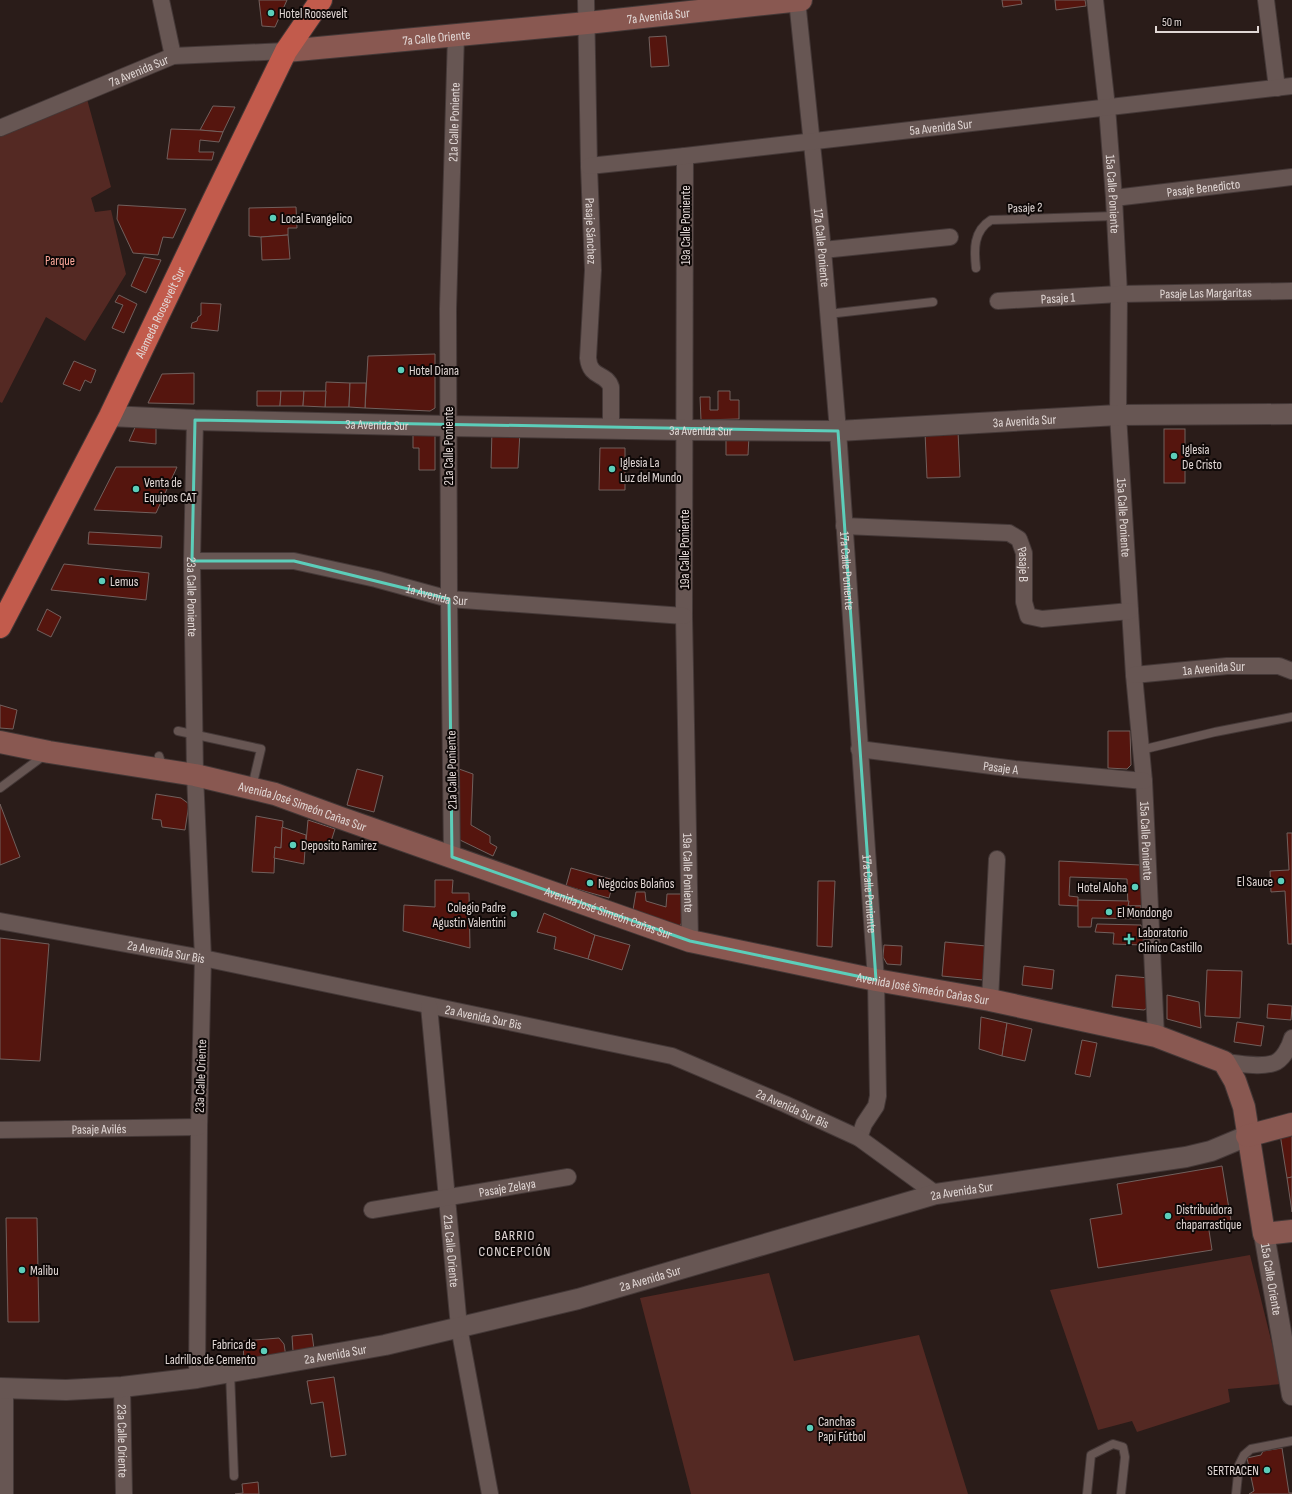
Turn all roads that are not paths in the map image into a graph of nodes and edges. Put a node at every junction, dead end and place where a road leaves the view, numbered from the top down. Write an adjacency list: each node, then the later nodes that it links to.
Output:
1 (162, 0): 10 (street)
2 (321, 0): 9 (highway, Alameda Roosevelt Sur)
3 (586, 0): 7 (street, Pasaje Sánchez)
4 (798, 0): 7 (main road, 7a Avenida Sur); 14 (street, 17a Calle Poniente)
5 (1095, 0): 12 (street, 15a Calle Poniente)
6 (1266, 0): 11 (street)
7 (587, 23): 8 (main road, 7a Calle Oriente); 16 (street, Pasaje Sánchez)
8 (456, 34): 9 (main road, 7a Calle Oriente); 32 (street, 21a Calle Poniente)
9 (286, 51): 10 (street, 7a Avenida Sur); 30 (highway, Alameda Roosevelt Sur)
10 (173, 56): 13 (street, 7a Avenida Sur)
11 (1285, 87): 12 (street, 5a Avenida Sur)
12 (1107, 107): 14 (street, 5a Avenida Sur); 18 (street, 15a Calle Poniente)
13 (0, 128)
14 (812, 141): 15 (street, 5a Avenida Sur); 21 (street, 17a Calle Poniente)
15 (686, 156): 16 (street, 5a Avenida Sur); 34 (street, 19a Calle Poniente)
16 (588, 166): 33 (street, Pasaje Sánchez)
17 (1292, 177): 18 (street, Pasaje Benedicto)
18 (1114, 198): 19 (street, 15a Calle Poniente)
19 (1115, 216): 22 (lane, Pasaje 2); 24 (street, 15a Calle Poniente)
20 (950, 237): 21 (street)
21 (823, 250): 27 (street, 17a Calle Poniente)
22 (976, 268)
23 (1292, 291): 24 (street, Pasaje Las Margaritas)
24 (1119, 294): 25 (street, Pasaje 1); 29 (street, 15a Calle Poniente)
25 (998, 301)
26 (933, 302): 27 (lane)
27 (828, 314): 35 (street, 17a Calle Poniente)
28 (1292, 414): 29 (street, 3a Avenida Sur)
29 (1118, 415): 35 (street, 3a Avenida Sur); 39 (street, 15a Calle Poniente)
30 (110, 416): 31 (street, 3a Avenida Sur); 41 (highway, Alameda Roosevelt Sur)
31 (195, 420): 32 (street, 3a Avenida Sur); 37 (street, 23a Calle Poniente)
32 (448, 426): 33 (street, 3a Avenida Sur); 38 (street, 21a Calle Poniente)
33 (611, 429): 34 (street, 3a Avenida Sur)
34 (685, 430): 35 (street, 3a Avenida Sur); 40 (street, 19a Calle Poniente)
35 (838, 431): 36 (street, 17a Calle Poniente)
36 (844, 526): 39 (street, Pasaje B); 48 (street, 17a Calle Poniente)
37 (192, 561): 38 (street, 1a Avenida Sur); 46 (street, 23a Calle Poniente)
38 (449, 599): 40 (street, 1a Avenida Sur); 55 (street, 21a Calle Poniente)
39 (1130, 611): 43 (street, 15a Calle Poniente)
40 (684, 616): 58 (street, 19a Calle Poniente)
41 (0, 627)
42 (1292, 672): 43 (street, 1a Avenida Sur)
43 (1134, 675): 49 (street, 15a Calle Poniente)
44 (1292, 717): 49 (lane)
45 (178, 731): 46 (lane)
46 (194, 734): 51 (street, 23a Calle Poniente); 54 (lane)
47 (0, 742): 50 (main road, Avenida José Simeón Cañas Sur)
48 (859, 749): 52 (street, Pasaje A); 60 (street, 17a Calle Poniente)
49 (1141, 750): 52 (street, 15a Calle Poniente)
50 (49, 752): 51 (main road, Avenida José Simeón Cañas Sur); 53 (lane)
51 (195, 775): 54 (main road, Avenida José Simeón Cañas Sur); 59 (street, 23a Calle Oriente)
52 (1144, 781): 63 (street, 15a Calle Poniente)
53 (0, 788)
54 (252, 788): 55 (main road, Avenida José Simeón Cañas Sur)
55 (452, 857): 58 (main road, Avenida José Simeón Cañas Sur)
56 (997, 859): 61 (street)
57 (0, 921): 59 (street, 2a Avenida Sur Bis)
58 (690, 941): 60 (main road, Avenida José Simeón Cañas Sur)
59 (203, 958): 62 (street, 2a Avenida Sur Bis); 67 (street, 23a Calle Oriente)
60 (876, 980): 61 (main road, Avenida José Simeón Cañas Sur); 70 (street, 17a Calle Poniente)
61 (990, 1000): 63 (main road, Avenida José Simeón Cañas Sur)
62 (429, 1006): 70 (street, 2a Avenida Sur Bis); 73 (street, 21a Calle Oriente)
63 (1156, 1036): 65 (main road, Avenida José Simeón Cañas Sur)
64 (1292, 1038): 65 (street, Avenida José Simeón Cañas Sur)
65 (1224, 1062): 69 (main road)
66 (1292, 1124): 69 (main road, 2a Avenida Sur)
67 (199, 1127): 68 (street, Pasaje Avilés); 79 (street, 23a Calle Oriente)
68 (0, 1130)
69 (1247, 1136): 72 (street, 2a Avenida Sur); 76 (main road)
70 (859, 1138): 72 (street, 2a Avenida Sur Bis)
71 (568, 1177): 73 (street, Pasaje Zelaya)
72 (936, 1194): 77 (street, 2a Avenida Sur)
73 (447, 1197): 74 (street, Pasaje Zelaya); 77 (street, 21a Calle Oriente)
74 (372, 1210)
75 (1292, 1231): 76 (main road)
76 (1264, 1234): 82 (street, 15a Calle Oriente)
77 (459, 1327): 78 (street, 2a Avenida Sur); 87 (street, 21a Calle Oriente)
78 (230, 1372): 79 (street, 2a Avenida Sur); 84 (lane)
79 (197, 1378): 80 (street, 2a Avenida Sur)
80 (122, 1387): 81 (street, 2a Avenida Sur); 86 (street, 23a Calle Oriente)
81 (2, 1388): 85 (street)
82 (1292, 1395)
83 (1292, 1441): 90 (lane)
84 (234, 1476)
85 (5, 1494)
86 (124, 1494)
87 (490, 1494)
88 (1087, 1494): 89 (lane)
89 (1121, 1494)
90 (1236, 1494)

